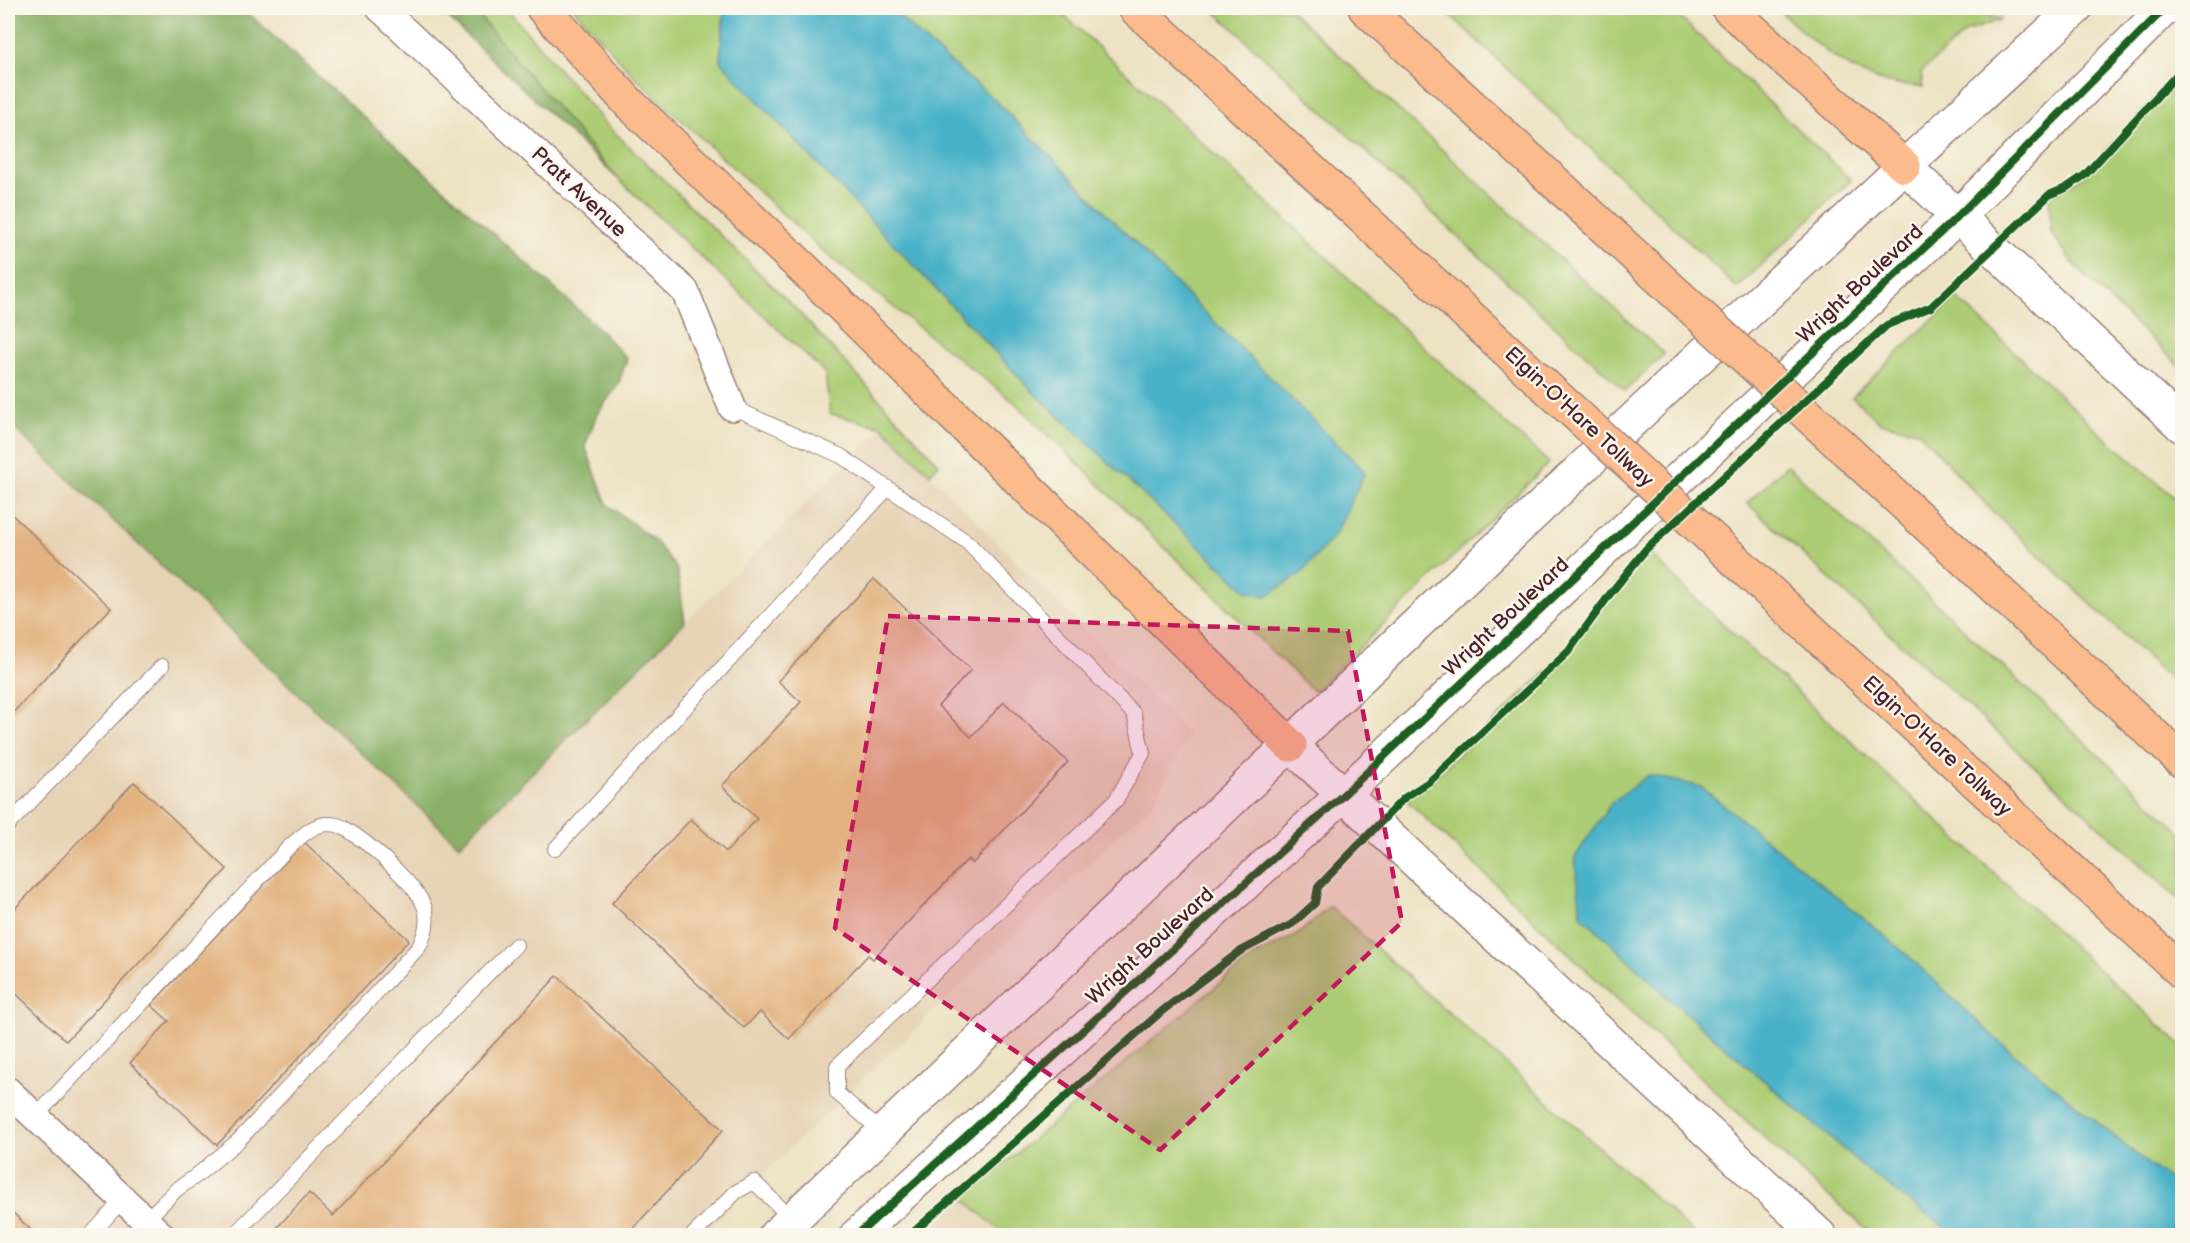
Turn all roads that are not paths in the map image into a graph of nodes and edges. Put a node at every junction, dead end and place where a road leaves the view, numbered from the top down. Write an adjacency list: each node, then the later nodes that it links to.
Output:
1 (380, 8): 10 (street, Pratt Avenue)
2 (543, 8): 14 (highway)
3 (1135, 8): 20 (highway, Elgin-O'Hare Tollway, bridge)
4 (1365, 8): 15 (highway, bridge)
5 (1728, 8): 8 (highway)
6 (2076, 8): 8 (street)
7 (2165, 8): 9 (street, Wright Boulevard)
8 (1904, 166): 9 (street); 14 (street)
9 (1958, 216): 11 (street); 16 (street, Wright Boulevard)
10 (732, 407): 12 (lane)
11 (2182, 426)
12 (888, 488): 18 (lane); 23 (lane)
13 (162, 666): 17 (lane)
14 (1290, 745): 16 (street); 23 (street)
15 (2182, 761)
16 (1343, 795): 30 (street, Wright Boulevard); 31 (street)
17 (8, 825)
18 (555, 849)
19 (516, 945): 28 (lane)
20 (2182, 972)
21 (8, 1091): 22 (street)
22 (35, 1117): 24 (street); 26 (lane)
23 (882, 1132): 25 (street)
24 (123, 1199): 26 (street); 27 (lane)
25 (784, 1227): 29 (lane)
26 (154, 1228)
27 (90, 1236)
28 (233, 1236)
29 (692, 1236)
30 (856, 1236)
31 (1820, 1236)

